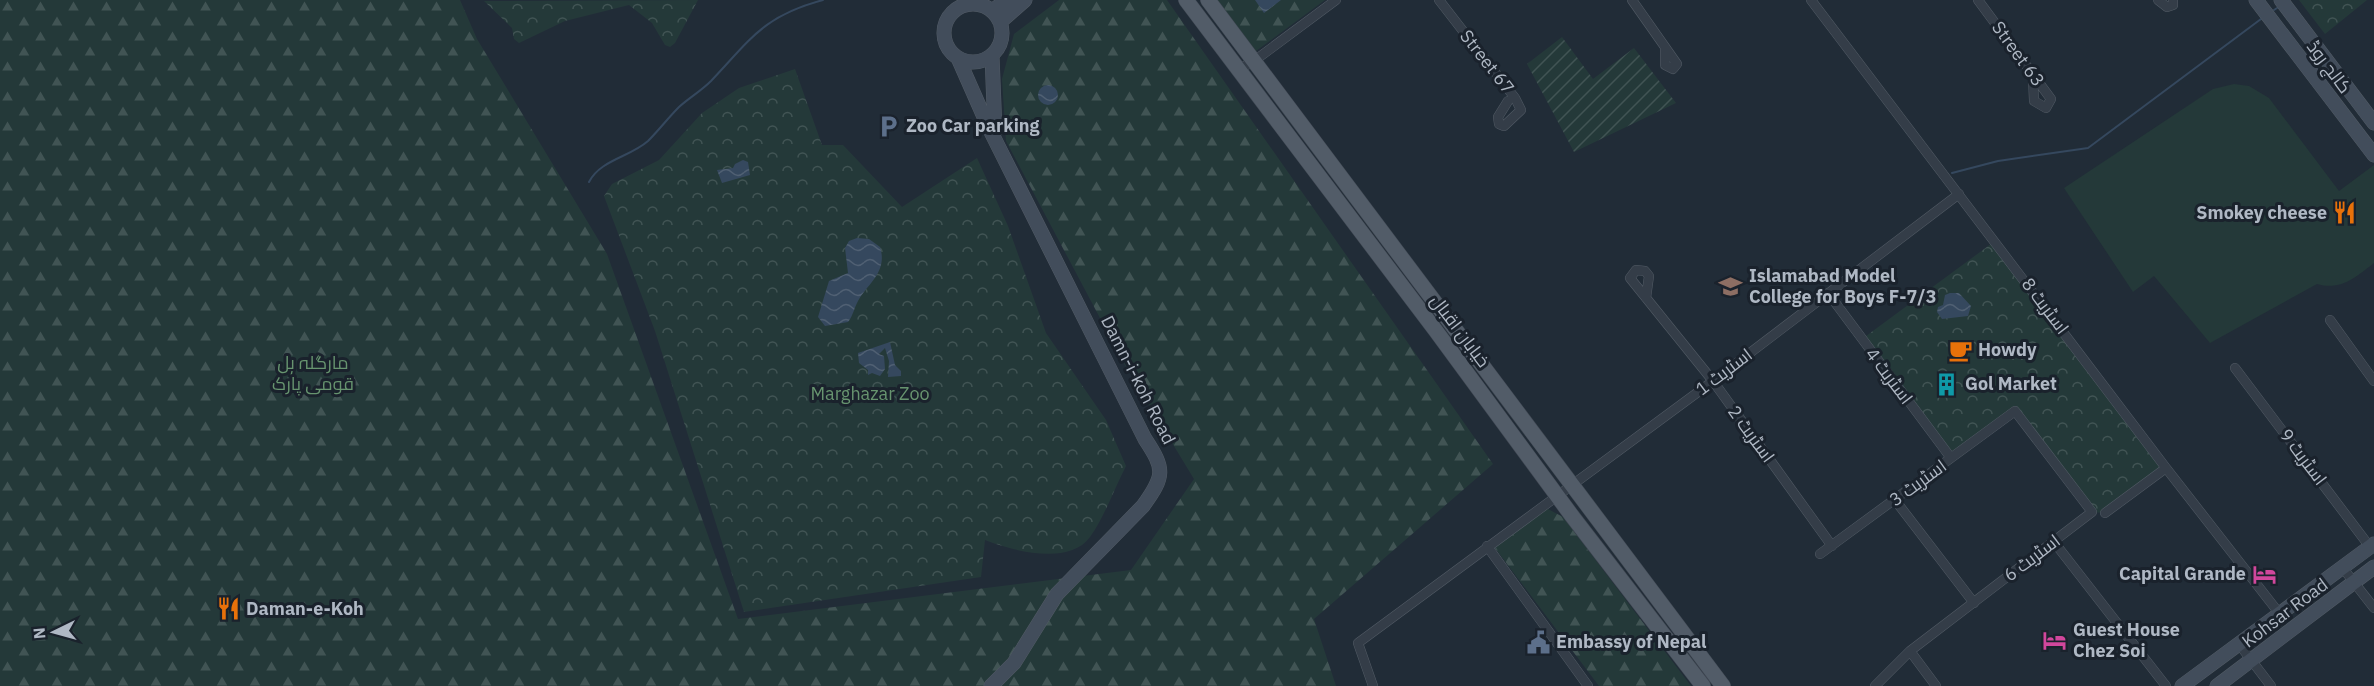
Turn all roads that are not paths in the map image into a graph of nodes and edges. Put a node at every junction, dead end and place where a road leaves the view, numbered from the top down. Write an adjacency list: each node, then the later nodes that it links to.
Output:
1 (1007, 0): 15 (main road)
2 (1026, 0): 15 (main road)
3 (1186, 0): 21 (main road, خیابان اقبال)
4 (1208, 0): 16 (main road, خیابان اقبال)
5 (1221, 0): 16 (main road)
6 (1336, 0): 20 (street)
7 (1439, 0): 23 (street, Street 67)
8 (1632, 0): 17 (street)
9 (1811, 0): 27 (street, اسٹریٹ 8)
10 (1978, 0): 22 (street, Street 63)
11 (2158, 0): 12 (street)
12 (2174, 0)
13 (2256, 0): 26 (main road, کالج روڈ)
14 (2281, 0): 24 (main road, کالج روڈ)
15 (996, 16): 18 (main road); 19 (main road)
16 (1221, 18): 20 (main road, خیابان اقبال)
17 (1665, 47)
18 (992, 56): 19 (main road); 25 (main road)
19 (958, 58): 25 (main road, Damn-i-koh Road)
20 (1254, 61): 21 (street); 37 (main road, خیابان اقبال)
21 (1237, 70): 38 (main road, خیابان اقبال)
22 (2033, 78)
23 (1508, 101)
24 (2374, 123)
25 (995, 138): 56 (main road, Damn-i-koh Road)
26 (2374, 155)
27 (1959, 194): 28 (street, اسٹریٹ 1); 36 (street, اسٹریٹ 8)
28 (1828, 293): 32 (street, اسٹریٹ 1); 35 (street, اسٹریٹ 4)
29 (1646, 298): 32 (street, اسٹریٹ 2)
30 (2330, 320): 33 (street)
31 (2235, 368): 42 (street, اسٹریٹ 9)
32 (1713, 381): 37 (street, اسٹریٹ 1); 44 (street, اسٹریٹ 2)
33 (2374, 381)
34 (2015, 411): 35 (street, اسٹریٹ 3); 41 (street, اسٹریٹ 6)
35 (1951, 459): 39 (street, اسٹریٹ 3)
36 (2166, 468): 40 (street); 51 (street, اسٹریٹ 8)
37 (1572, 483): 38 (street, اسٹریٹ 1); 59 (main road, خیابان اقبال)
38 (1556, 494): 43 (street, اسٹریٹ 1); 58 (main road, خیابان اقبال)
39 (1895, 500): 44 (street, اسٹریٹ 3); 49 (street)
40 (2105, 513)
41 (2054, 542): 49 (street, اسٹریٹ 6); 62 (street)
42 (2372, 545): 46 (main road, Kohsar Road)
43 (1487, 546): 55 (street, اسٹریٹ 1); 57 (street)
44 (1832, 546): 45 (street, اسٹریٹ 3)
45 (1820, 554)
46 (2342, 567): 48 (street); 51 (main road, Kohsar Road)
47 (2374, 567): 48 (main road, Kohsar Road)
48 (2354, 583): 50 (street); 54 (main road, Kohsar Road)
49 (1974, 603): 53 (street, اسٹریٹ 6)
50 (2374, 608)
51 (2279, 613): 52 (main road, Kohsar Road)
52 (2240, 644): 54 (street); 63 (main road, Kohsar Road)
53 (1910, 651): 60 (street, اسٹریٹ 6); 61 (street)
54 (2252, 661): 64 (main road, Kohsar Road); 65 (street)
55 (1372, 682)
56 (991, 686)
57 (1588, 686)
58 (1703, 686)
59 (1723, 686)
60 (1875, 686)
61 (1936, 686)
62 (2166, 686)
63 (2182, 686)
64 (2217, 686)
65 (2271, 686)

